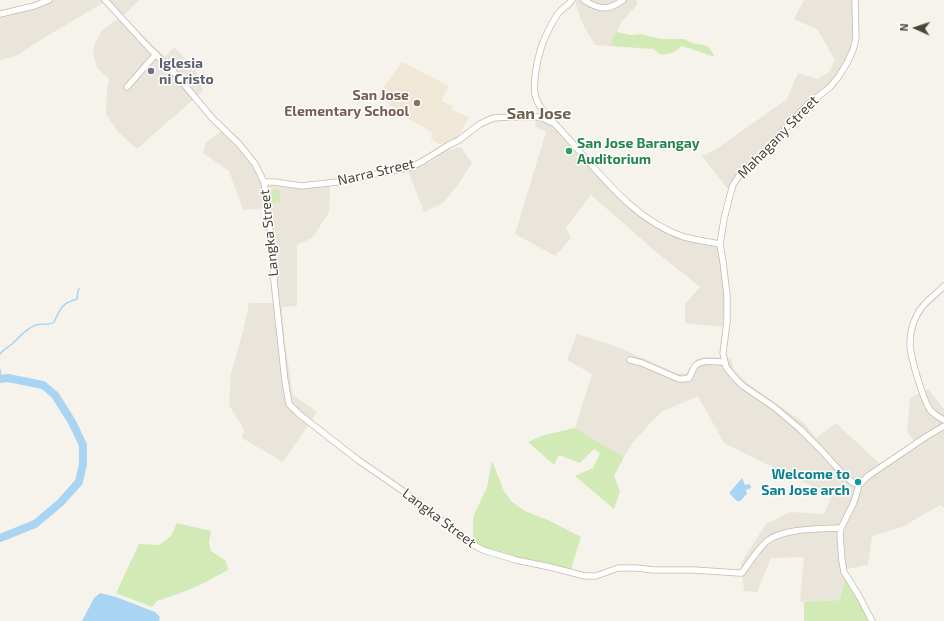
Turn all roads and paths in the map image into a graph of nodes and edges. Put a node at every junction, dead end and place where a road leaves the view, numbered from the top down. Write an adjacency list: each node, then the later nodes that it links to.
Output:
1 (49, 0): 7 (street)
2 (105, 0): 8 (street)
3 (572, 0): 10 (street)
4 (584, 0): 5 (street)
5 (623, 0)
6 (855, 0): 14 (street, Mahagany Street)
7 (0, 14)
8 (156, 54): 9 (street); 13 (street)
9 (127, 87)
10 (540, 107): 11 (street); 12 (street)
11 (534, 116): 12 (street, Narra Street); 13 (street, Narra Street)
12 (555, 124): 14 (street, Narra Street)
13 (264, 182): 21 (street, Langka Street)
14 (720, 244): 17 (street, Mahagany Street)
15 (944, 286): 18 (street)
16 (630, 360): 17 (street)
17 (724, 362): 20 (street)
18 (944, 420)
19 (944, 426): 20 (street)
20 (859, 485): 21 (street)
21 (841, 528): 22 (street)
22 (872, 621)

